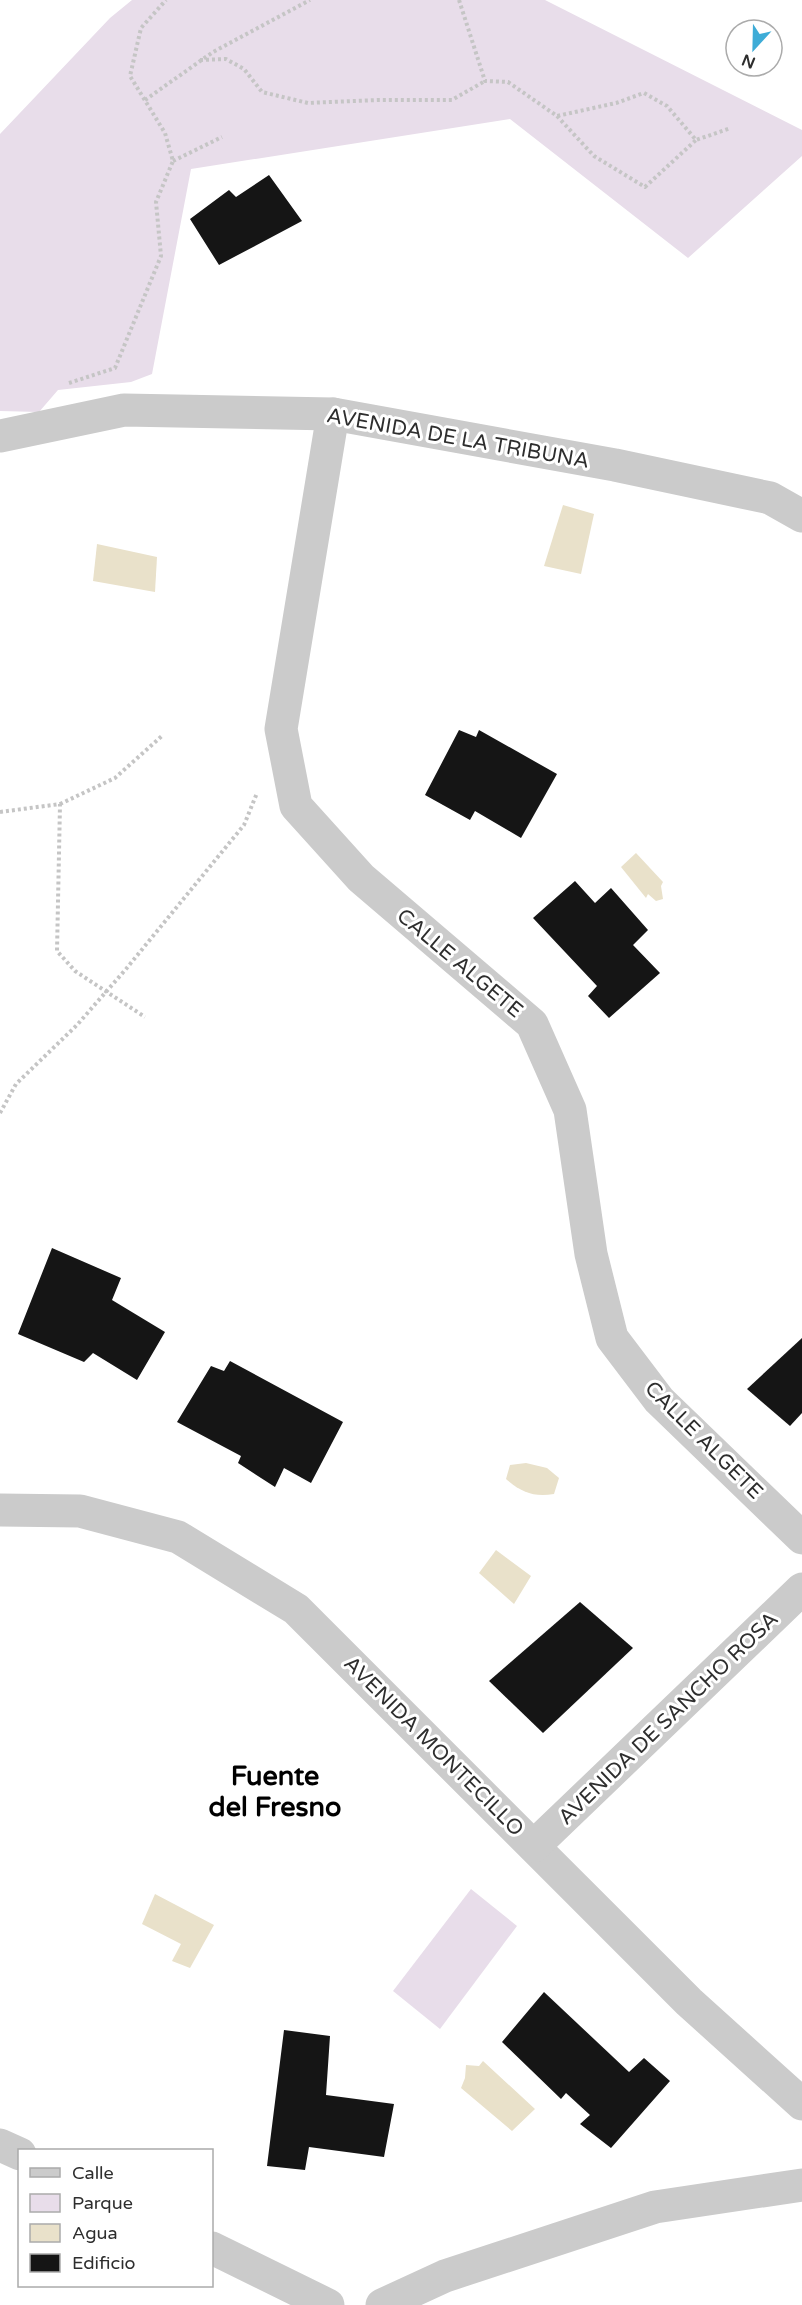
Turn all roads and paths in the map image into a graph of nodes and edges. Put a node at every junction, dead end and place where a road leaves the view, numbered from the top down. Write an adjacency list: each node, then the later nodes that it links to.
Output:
1 (166, 0): 6 (path)
2 (310, 0): 4 (path)
3 (459, 0): 5 (path)
4 (200, 60): 5 (path); 6 (path)
5 (485, 81): 7 (path)
6 (145, 100): 11 (path)
7 (557, 116): 10 (path); 10 (path)
8 (731, 128): 10 (path)
9 (222, 137): 11 (path)
10 (696, 140)
11 (173, 161): 12 (path)
12 (68, 383)
13 (333, 414): 14 (street, AVENIDA DE LA TRIBUNA); 15 (street, AVENIDA DE LA TRIBUNA); 24 (street, CALLE ALGETE)
14 (0, 436)
15 (802, 516)
16 (163, 735): 18 (path)
17 (260, 783): 20 (path)
18 (60, 804): 19 (path); 20 (path)
19 (0, 812)
20 (106, 992): 21 (path); 22 (path)
21 (145, 1017)
22 (0, 1113)
23 (0, 1510): 26 (street, AVENIDA MONTECILLO)
24 (802, 1538)
25 (802, 1589): 26 (street, AVENIDA DE SANCHO ROSA)
26 (534, 1846): 27 (street, AVENIDA MONTECILLO)
27 (802, 2104)
28 (0, 2145): 29 (street)
29 (18, 2153)
30 (802, 2185): 33 (street)
31 (213, 2248): 32 (street)
32 (328, 2305)
33 (382, 2305)

